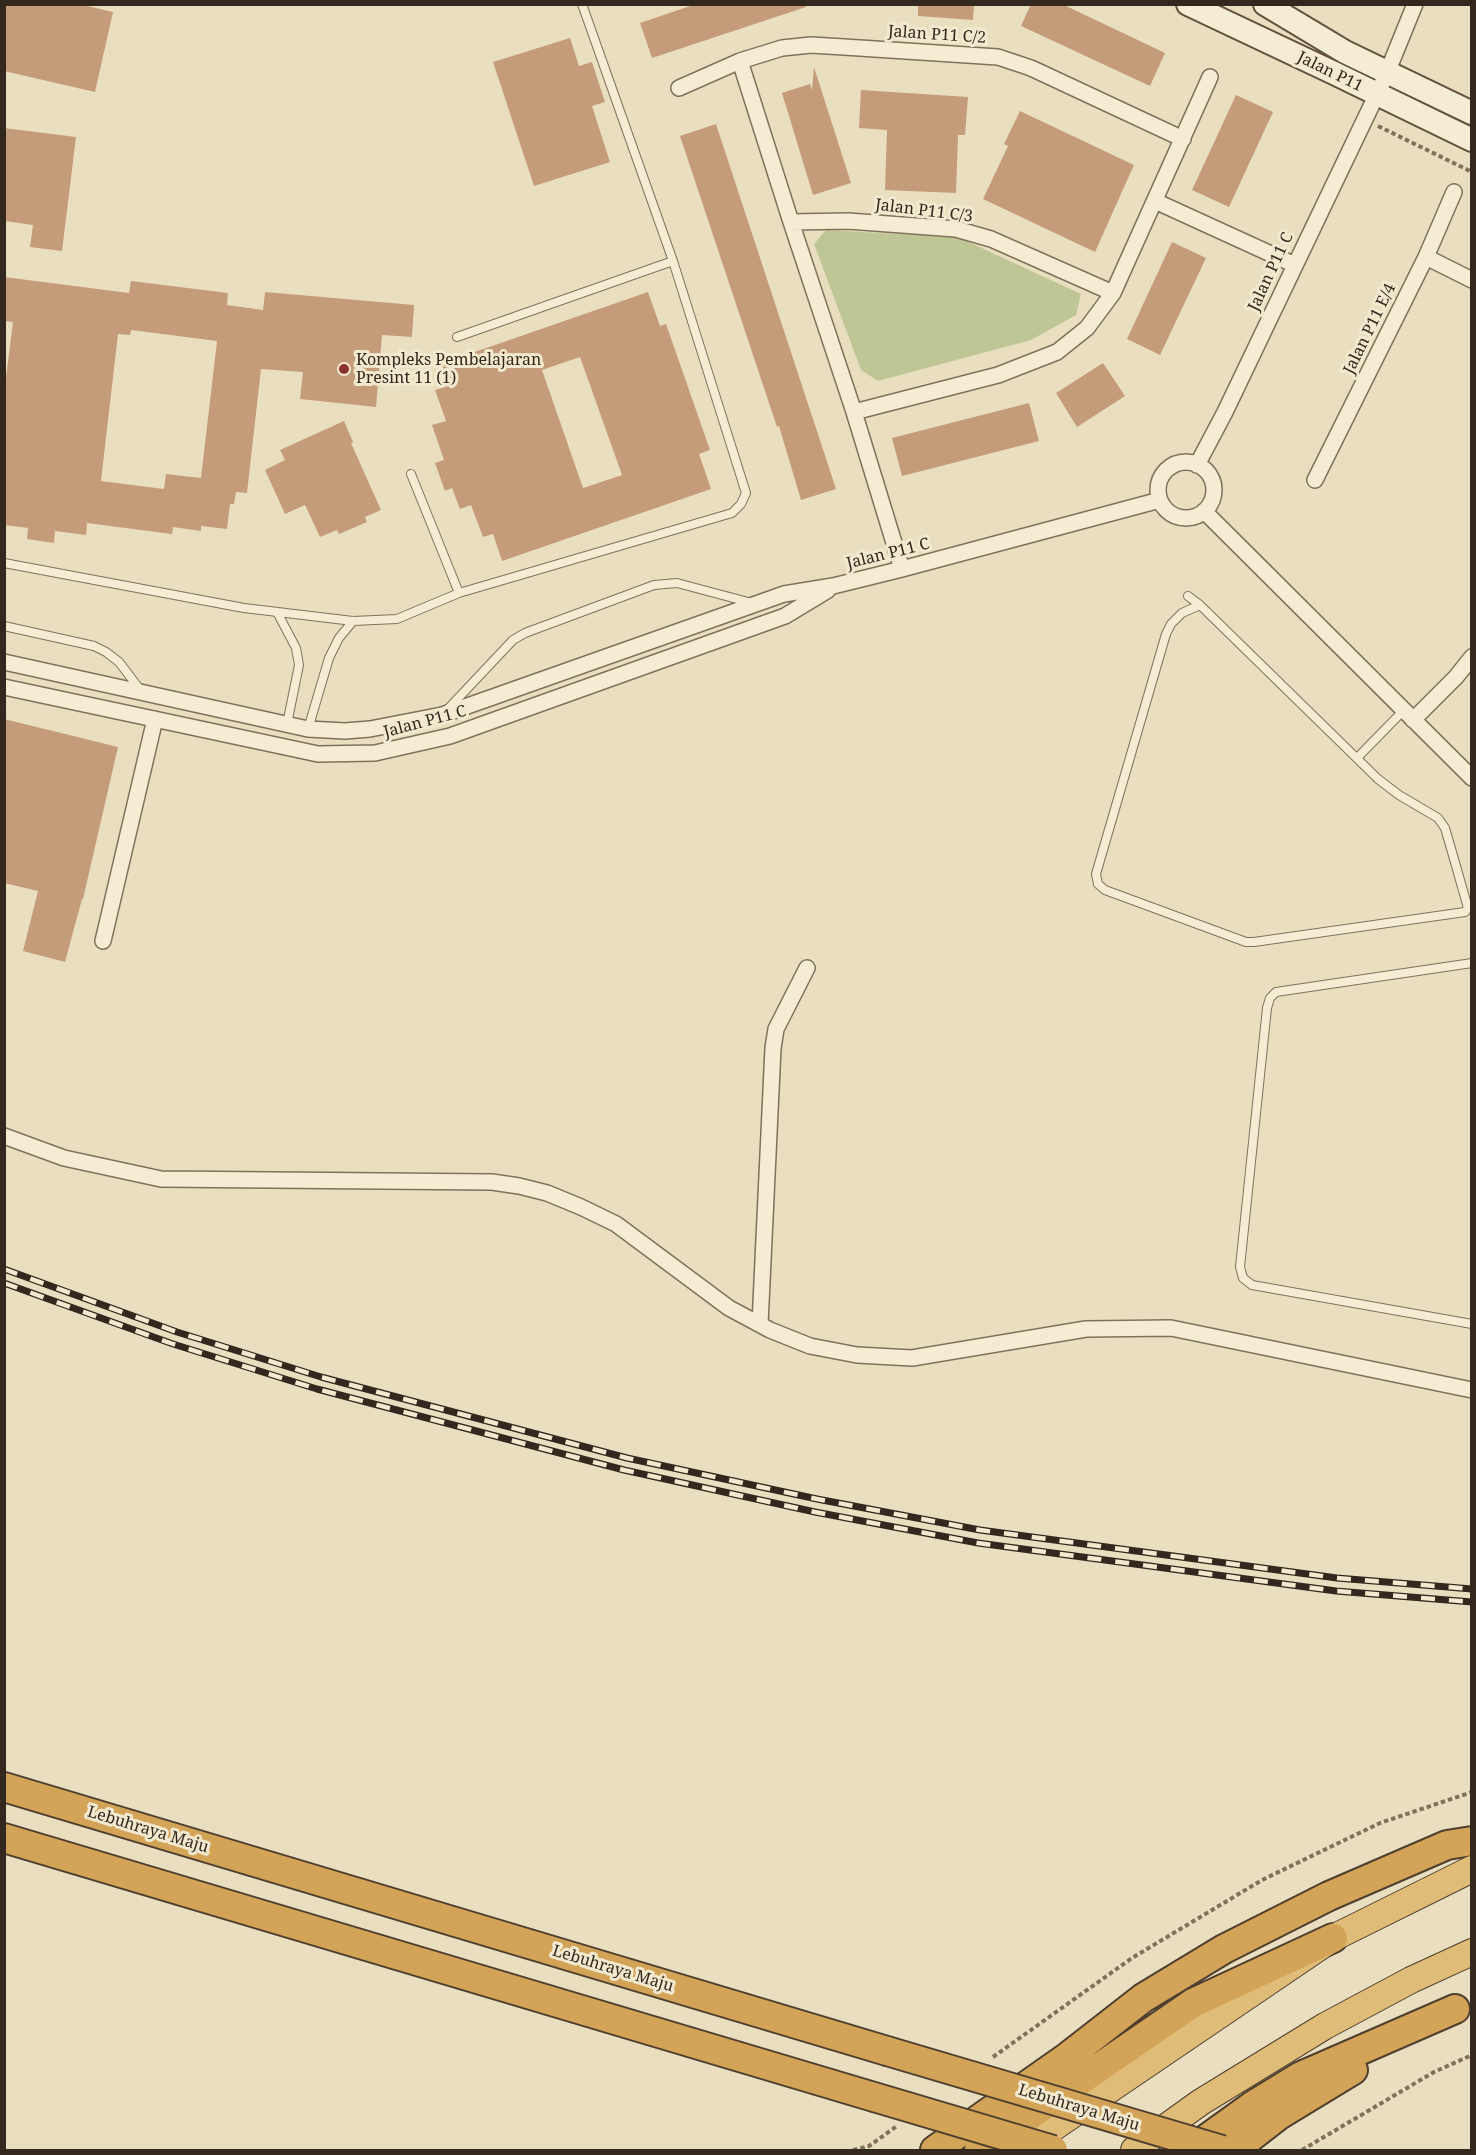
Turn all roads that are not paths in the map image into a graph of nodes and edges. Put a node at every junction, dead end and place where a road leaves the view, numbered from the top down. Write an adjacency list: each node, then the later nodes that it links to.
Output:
1 (582, 4): 17 (lane)
2 (1188, 4): 9 (main road, Jalan P11)
3 (1265, 4): 6 (main road, Jalan P11)
4 (1415, 4): 6 (street, Jalan P11 C)
5 (740, 61): 8 (street, Jalan P11 C/2); 11 (street, Jalan P11 C/2); 15 (street)
6 (1387, 73): 9 (street, Jalan P11 C); 10 (main road, Jalan P11)
7 (1210, 77): 11 (street)
8 (679, 88)
9 (1376, 94): 12 (main road, Jalan P11); 18 (street, Jalan P11 C)
10 (1472, 113)
11 (1183, 139): 14 (street)
12 (1472, 140)
13 (1454, 192): 16 (street, Jalan P11 E/4)
14 (1155, 201): 18 (street); 20 (street)
15 (791, 222): 20 (street, Jalan P11 C/3); 22 (street)
16 (1426, 257): 19 (street); 25 (street, Jalan P11 E/4)
17 (673, 261): 21 (lane); 31 (lane)
18 (1295, 265): 23 (street, Jalan P11 C)
19 (1472, 280)
20 (1113, 293): 22 (street)
21 (457, 337)
22 (854, 412): 29 (street)
23 (1197, 465): 26 (street); 27 (street)
24 (411, 474): 31 (lane)
25 (1315, 480)
26 (1160, 500): 27 (street); 29 (street, Jalan P11 C)
27 (1204, 511): 43 (street)
28 (4, 563): 35 (lane)
29 (902, 569): 30 (street, Jalan P11 C)
30 (833, 586): 33 (street, Jalan P11 C); 44 (street, Jalan P11 C)
31 (459, 593): 36 (lane)
32 (1188, 596): 34 (lane)
33 (756, 604): 42 (street, Jalan P11 C); 42 (lane)
34 (1200, 605): 47 (lane); 47 (lane)
35 (277, 612): 36 (lane); 45 (lane)
36 (353, 621): 46 (lane)
37 (4, 626): 41 (lane)
38 (1472, 657): 43 (street)
39 (4, 662): 41 (street, Jalan P11 C)
40 (4, 687): 44 (street, Jalan P11 C)
41 (142, 692): 45 (street, Jalan P11 C)
42 (442, 715): 46 (street, Jalan P11 C)
43 (1408, 716): 47 (lane); 48 (street)
44 (155, 718): 49 (street)
45 (287, 724): 46 (street, Jalan P11 C)
46 (308, 729)
47 (1357, 758)
48 (1472, 778)
49 (103, 941)
50 (1472, 963): 54 (lane)
51 (807, 968): 53 (street)
52 (4, 1136): 53 (street)
53 (760, 1324): 55 (street)
54 (1472, 1324)
55 (1472, 1390)
56 (4, 1787): 69 (highway, Lebuhraya Maju, bridge)
57 (4, 1838): 66 (highway, bridge)
58 (1472, 1841): 63 (highway)
59 (1472, 1869): 60 (highway)
60 (1333, 1938): 64 (highway); 65 (highway)
61 (1472, 1953): 67 (highway)
62 (1463, 2005): 68 (highway); 70 (highway)
63 (935, 2151)
64 (979, 2151)
65 (1025, 2151)
66 (1053, 2151)
67 (1134, 2151)
68 (1191, 2151)
69 (1222, 2151)
70 (1234, 2151)

